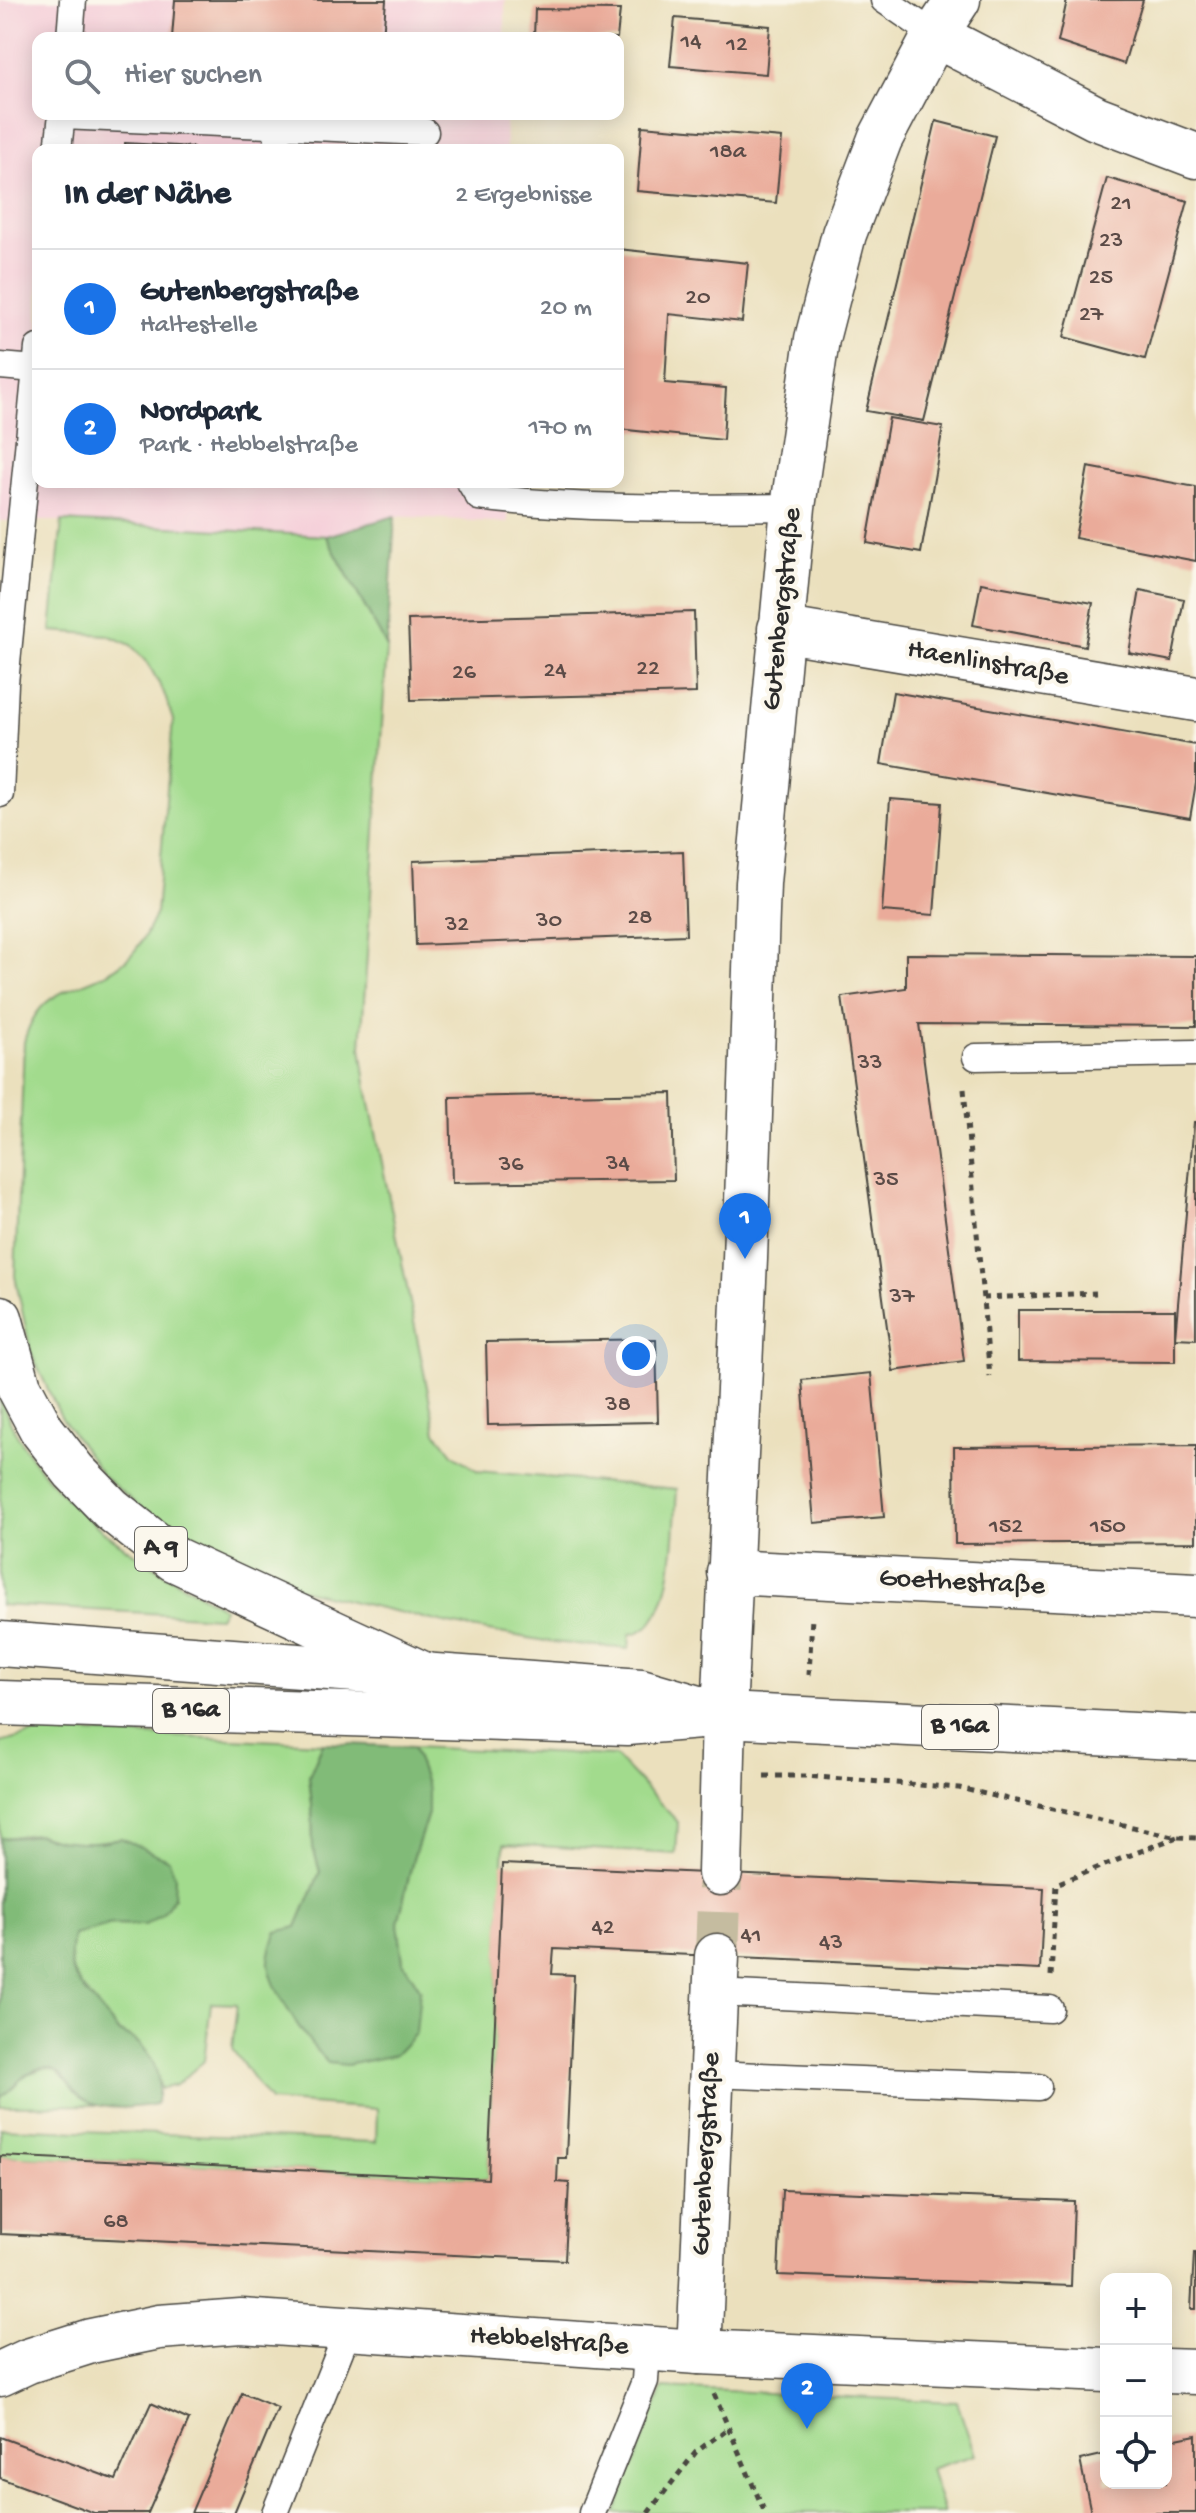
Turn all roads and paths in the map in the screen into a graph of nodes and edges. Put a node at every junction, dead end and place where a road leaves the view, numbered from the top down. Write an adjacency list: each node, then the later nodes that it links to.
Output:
1 (73, 0): 4 (lane)
2 (884, 0): 3 (lane)
3 (947, 18): 10 (main road); 15 (main road, Gutenbergstraße)
4 (70, 32)
5 (61, 120): 9 (lane)
6 (109, 120): 8 (lane)
7 (425, 132): 8 (lane)
8 (277, 138)
9 (59, 144)
10 (1196, 156)
11 (32, 359): 12 (lane)
12 (0, 366)
13 (32, 449): 17 (lane)
14 (474, 488): 15 (lane)
15 (793, 507): 16 (main road, Gutenbergstraße)
16 (780, 629): 18 (main road, Haenlinstraße); 26 (main road, Gutenbergstraße)
17 (2, 684): 19 (lane)
18 (1196, 699)
19 (0, 794)
20 (1196, 1053): 21 (lane)
21 (976, 1057): 23 (path)
22 (1096, 1293): 23 (path)
23 (983, 1298): 25 (path)
24 (0, 1318): 29 (main road, A 9)
25 (990, 1377)
26 (729, 1572): 27 (main road, Goethestraße); 31 (main road, Gutenbergstraße)
27 (1196, 1595)
28 (0, 1644): 29 (main road, B 16a)
29 (423, 1674): 31 (main road, B 16a)
30 (11, 1708): 31 (main road, B 16a)
31 (724, 1715): 32 (main road, B 16a); 33 (main road, Gutenbergstraße)
32 (1196, 1738)
33 (722, 1776): 34 (path); 36 (main road, Gutenbergstraße)
34 (1177, 1837): 35 (path); 38 (path)
35 (1196, 1838)
36 (720, 1873)
37 (716, 1974): 38 (lane); 39 (main road, Gutenbergstraße)
38 (1050, 2009)
39 (711, 2074): 40 (lane); 43 (main road, Gutenbergstraße)
40 (1038, 2087)
41 (349, 2328): 42 (main road, Hebbelstraße); 47 (main road, Hebbelstraße); 49 (lane)
42 (647, 2348): 43 (main road, Hebbelstraße); 50 (lane)
43 (699, 2352): 44 (main road, Hebbelstraße); 48 (path)
44 (1100, 2370)
45 (1172, 2371): 46 (main road)
46 (1196, 2372)
47 (0, 2374)
48 (727, 2429): 51 (path); 52 (path)
49 (275, 2513)
50 (592, 2513)
51 (648, 2513)
52 (765, 2513)

